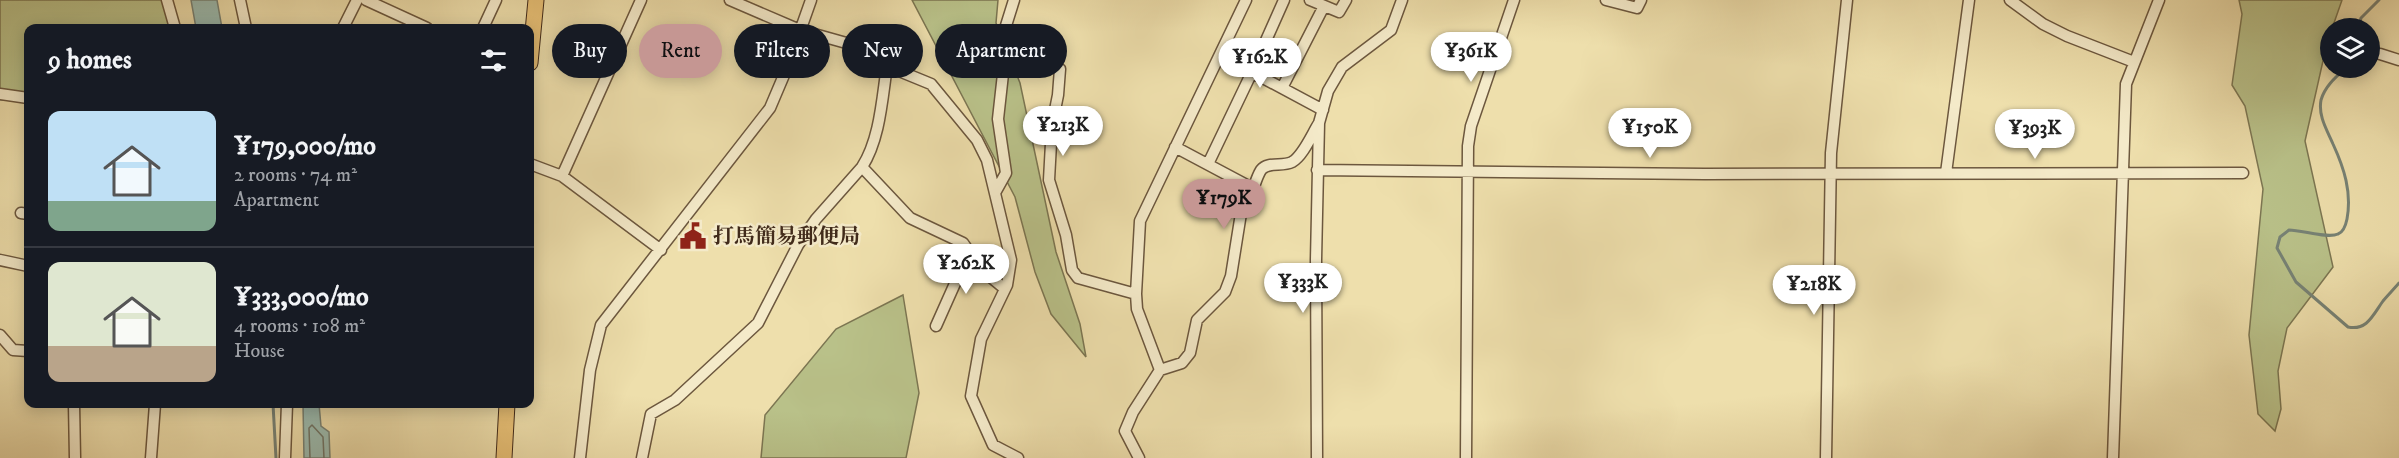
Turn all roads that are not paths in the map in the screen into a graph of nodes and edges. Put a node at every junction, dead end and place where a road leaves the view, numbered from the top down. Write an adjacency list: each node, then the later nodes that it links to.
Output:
1 (167, 0): 24 (street)
2 (240, 0): 25 (street)
3 (357, 0): 26 (street)
4 (366, 0): 27 (street)
5 (496, 0): 28 (street)
6 (536, 0): 29 (highway)
7 (641, 0): 58 (street)
8 (730, 0): 30 (street)
9 (811, 0): 31 (street)
10 (1014, 0): 32 (street)
11 (1246, 0): 34 (street)
12 (1284, 0): 37 (street)
13 (1310, 0): 23 (street)
14 (1346, 0): 23 (street)
15 (1402, 0): 46 (street)
16 (1515, 0): 53 (street)
17 (1606, 0): 18 (street)
18 (1641, 0)
19 (1847, 0): 56 (street)
20 (1969, 0): 54 (street)
21 (2010, 0): 36 (street)
22 (2159, 0): 36 (street)
23 (1324, 6): 43 (street)
24 (174, 24)
25 (245, 24)
26 (345, 24)
27 (418, 24)
28 (485, 24)
29 (534, 24)
30 (786, 24)
31 (802, 24)
32 (1006, 24)
33 (2380, 54): 35 (street)
34 (1220, 55): 37 (street); 48 (street)
35 (2399, 60)
36 (2134, 63): 57 (street)
37 (1252, 72): 43 (street); 49 (street)
38 (783, 78): 61 (street)
39 (885, 78): 51 (street)
40 (916, 78): 60 (street)
41 (1003, 78): 60 (street)
42 (1059, 78): 66 (street)
43 (1282, 88): 46 (street)
44 (0, 94): 45 (street)
45 (24, 97)
46 (1323, 110): 47 (street)
47 (1319, 123): 52 (street); 59 (street)
48 (1175, 147): 49 (street); 66 (street)
49 (1208, 164): 59 (street)
50 (534, 166): 58 (street)
51 (862, 167): 62 (street); 80 (street)
52 (1317, 170): 53 (street); 83 (street)
53 (1468, 172): 56 (street); 84 (street)
54 (1946, 173): 56 (street); 57 (street)
55 (2243, 173): 57 (street)
56 (1831, 174): 85 (street)
57 (2123, 175): 86 (street)
58 (562, 176): 61 (street)
59 (1254, 189): 70 (street)
60 (996, 191): 65 (street)
61 (661, 250): 79 (street)
62 (969, 252): 65 (street); 67 (street)
63 (0, 260): 64 (street)
64 (24, 265)
65 (1005, 289): 81 (street)
66 (1136, 294): 70 (street)
67 (936, 326)
68 (0, 335): 69 (street)
69 (24, 351)
70 (1160, 370): 82 (street)
71 (74, 408): 75 (street)
72 (155, 408): 76 (street)
73 (287, 408): 77 (street)
74 (507, 408): 78 (highway)
75 (75, 458)
76 (151, 458)
77 (285, 458)
78 (504, 458)
79 (580, 458)
80 (642, 458)
81 (1018, 458)
82 (1139, 458)
83 (1317, 458)
84 (1466, 458)
85 (1826, 458)
86 (2113, 458)

